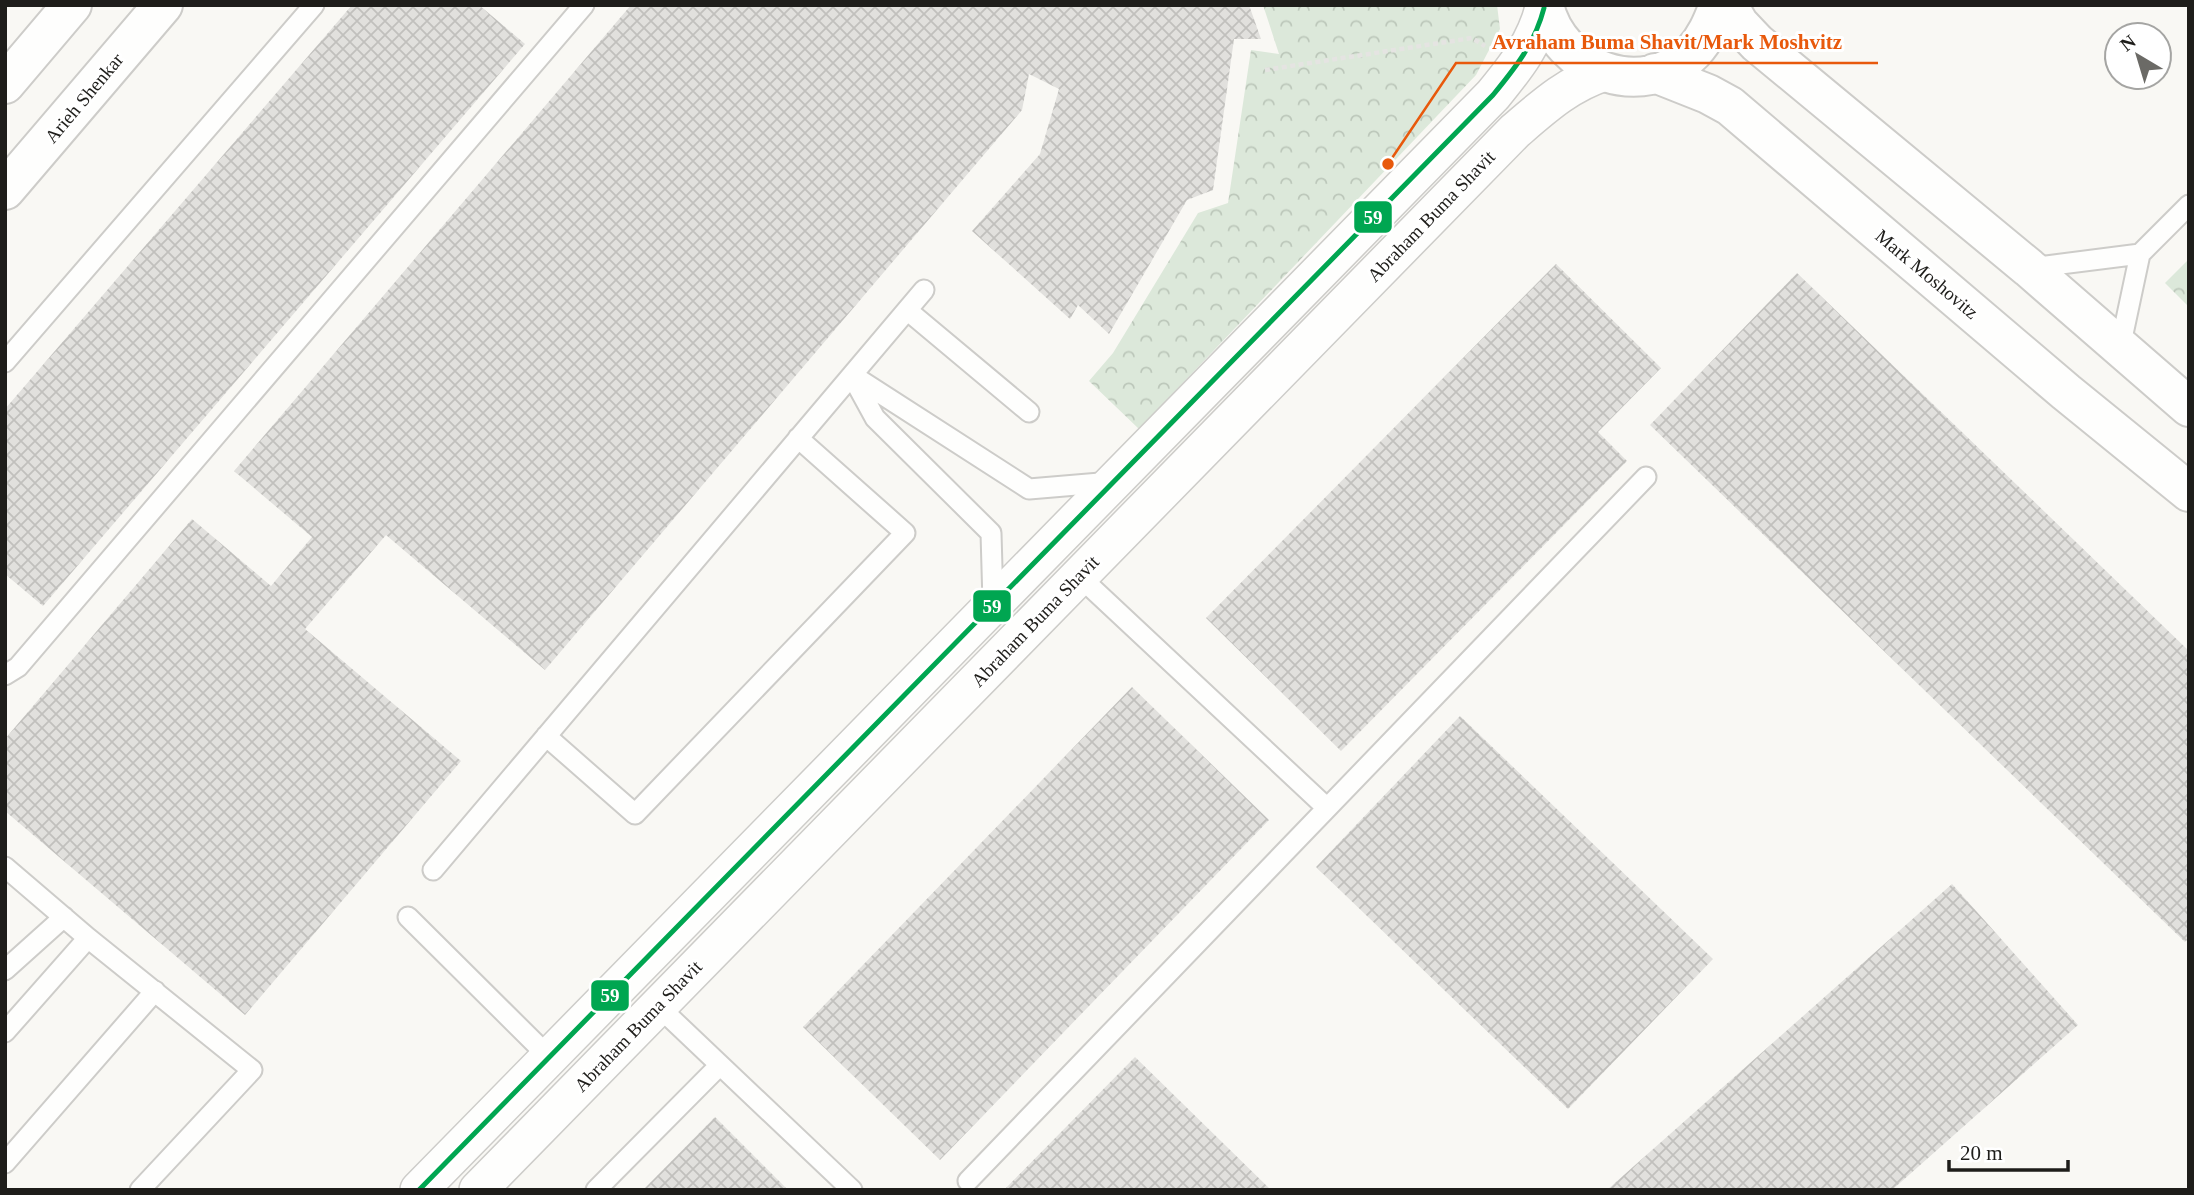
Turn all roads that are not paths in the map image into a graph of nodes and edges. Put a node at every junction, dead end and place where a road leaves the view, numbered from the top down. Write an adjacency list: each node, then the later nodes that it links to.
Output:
1 (72, 5): 10 (street)
2 (163, 5): 11 (street, Arieh Shenkar)
3 (314, 5): 18 (lane)
4 (584, 5): 28 (lane)
5 (1719, 5): 9 (street, Mark Moshovitz)
6 (1728, 5): 14 (street)
7 (1544, 6): 8 (street, Mark Moshovitz); 24 (street, Abraham Buma Shavit)
8 (1605, 72): 9 (street, Mark Moshovitz); 26 (street, Abraham Buma Shavit)
9 (1655, 72): 25 (street, Mark Moshovitz)
10 (5, 84)
11 (5, 190)
12 (2189, 205): 13 (lane)
13 (2140, 254): 14 (lane); 17 (lane)
14 (2029, 268): 17 (street)
15 (924, 290): 16 (lane)
16 (907, 310): 19 (lane); 21 (lane)
17 (2120, 348): 20 (street)
18 (5, 362)
19 (852, 375): 22 (lane); 24 (lane); 27 (lane)
20 (2189, 407)
21 (1029, 412)
22 (798, 438): 29 (lane); 29 (lane)
23 (1646, 477): 30 (lane)
24 (1113, 482): 27 (street, Abraham Buma Shavit)
25 (2189, 492)
26 (1079, 576): 30 (lane); 38 (street, Abraham Buma Shavit)
27 (993, 604): 40 (street, Abraham Buma Shavit)
28 (5, 675)
29 (546, 736): 32 (lane)
30 (1328, 808): 43 (lane)
31 (5, 867): 33 (lane)
32 (433, 870)
33 (64, 917): 35 (lane); 36 (lane)
34 (408, 917): 40 (lane)
35 (88, 938): 37 (lane); 39 (lane)
36 (5, 970)
37 (155, 991): 42 (lane); 44 (lane)
38 (658, 1006): 41 (lane); 46 (street, Abraham Buma Shavit)
39 (5, 1032)
40 (549, 1057): 45 (street, Abraham Buma Shavit)
41 (720, 1065): 47 (lane); 48 (lane)
42 (5, 1163)
43 (968, 1181)
44 (140, 1190)
45 (419, 1190)
46 (478, 1190)
47 (596, 1190)
48 (852, 1190)

